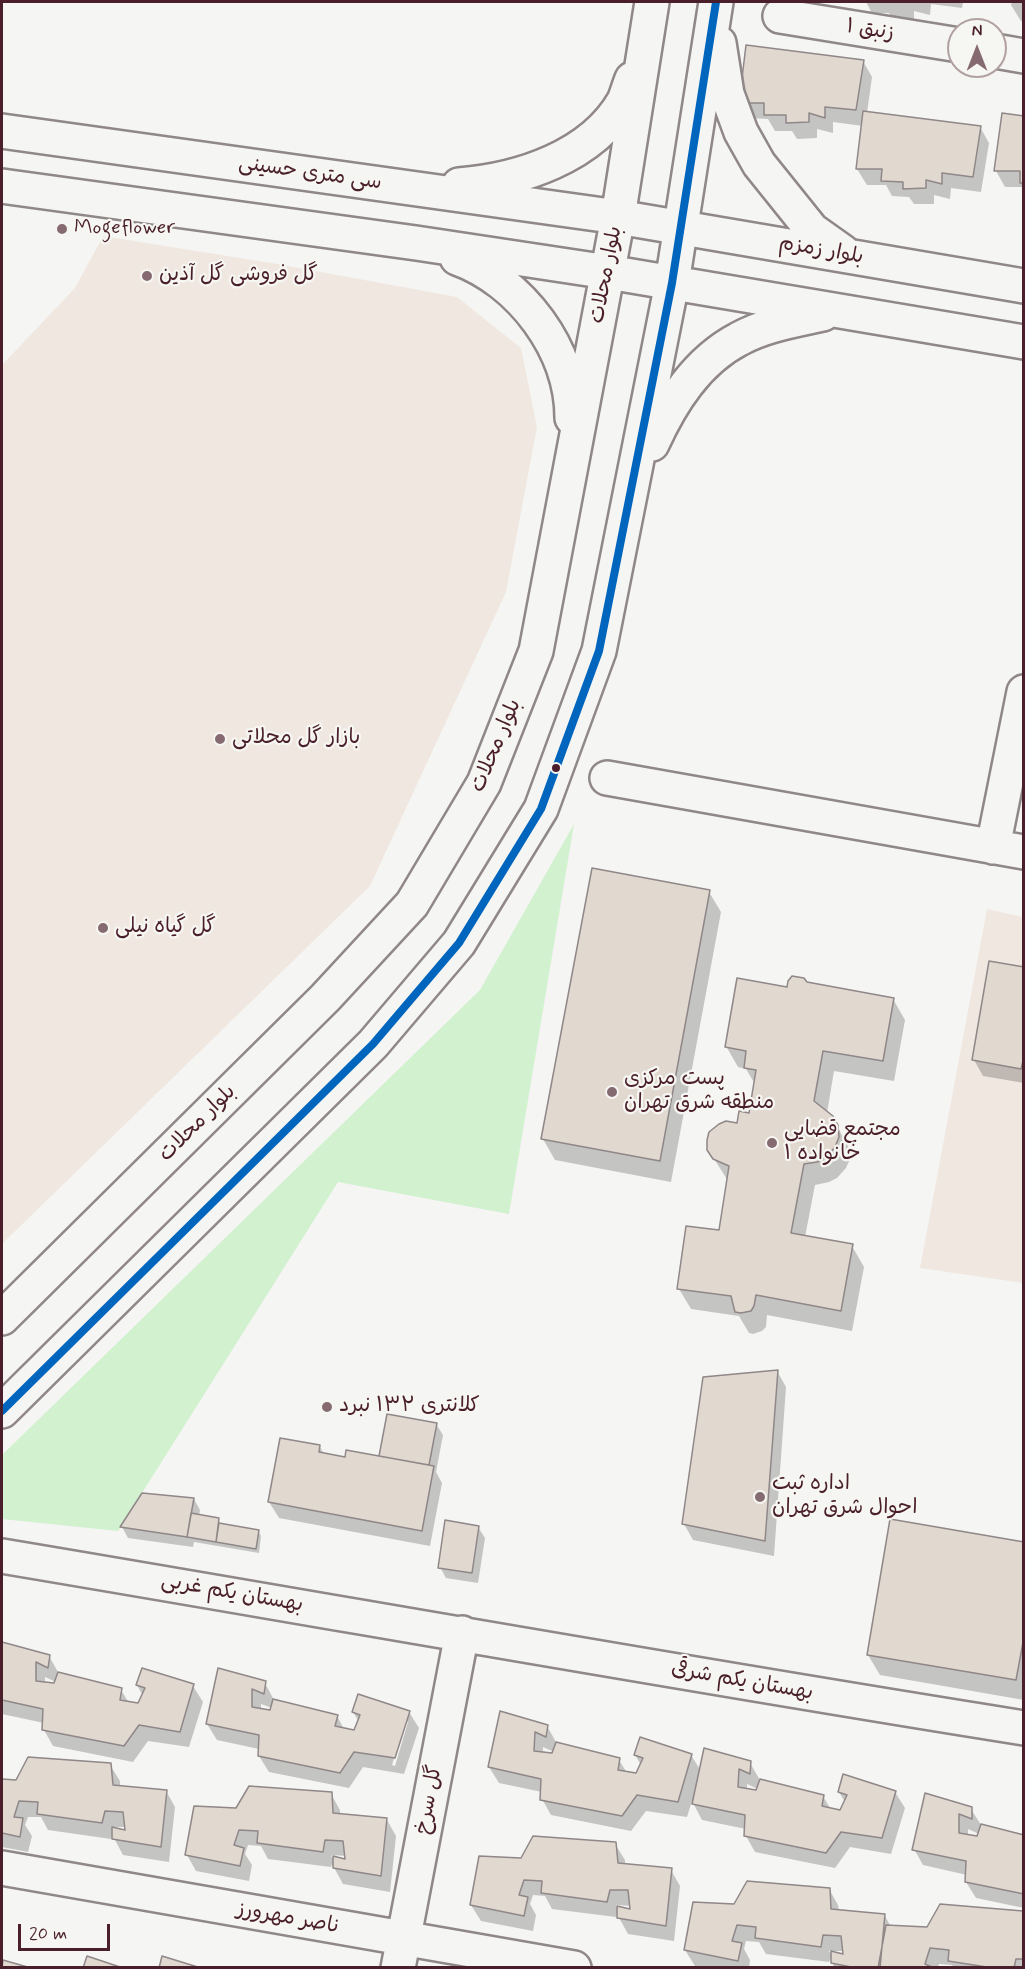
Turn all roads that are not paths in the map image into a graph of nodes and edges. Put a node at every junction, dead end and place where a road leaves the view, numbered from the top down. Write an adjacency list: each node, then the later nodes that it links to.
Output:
1 (652, 2): 5 (main road, بلوار محلات)
2 (717, 2): 12 (main road); 14 (main road)
3 (780, 16): 4 (main road, زنبق ۱)
4 (947, 43)
5 (645, 46): 10 (main road); 11 (main road, بلوار محلات)
6 (1007, 53): 7 (main road)
7 (1023, 56)
8 (2, 131): 10 (main road, سی متری حسینی)
9 (2, 186): 13 (main road)
10 (418, 189): 11 (main road, سی متری حسینی)
11 (618, 217): 12 (main road, بلوار زمزم); 15 (main road, بلوار محلات)
12 (680, 228): 14 (main road, بلوار زمزم); 16 (main road)
13 (416, 243): 15 (main road); 20 (main road)
14 (847, 255): 17 (main road, بلوار زمزم)
15 (608, 272): 16 (main road); 20 (main road, بلوار محلات)
16 (672, 283): 18 (main road); 21 (main road)
17 (1023, 286)
18 (838, 310): 19 (main road); 21 (main road)
19 (1023, 342)
20 (573, 456): 25 (main road, بلوار محلات)
21 (633, 486): 26 (main road)
22 (1023, 692): 24 (main road)
23 (607, 778): 24 (main road)
24 (1008, 850)
25 (2, 1318)
26 (2, 1411)
27 (2, 1556): 28 (main road, بهستان یکم غربی)
28 (462, 1633): 29 (main road, بهستان یکم شرقی); 31 (main road, گل سرخ)
29 (1023, 1728)
30 (2, 1868): 31 (main road, ناصر مهرورز)
31 (401, 1953): 32 (main road, ناصر مهرورز)
32 (574, 1968)

